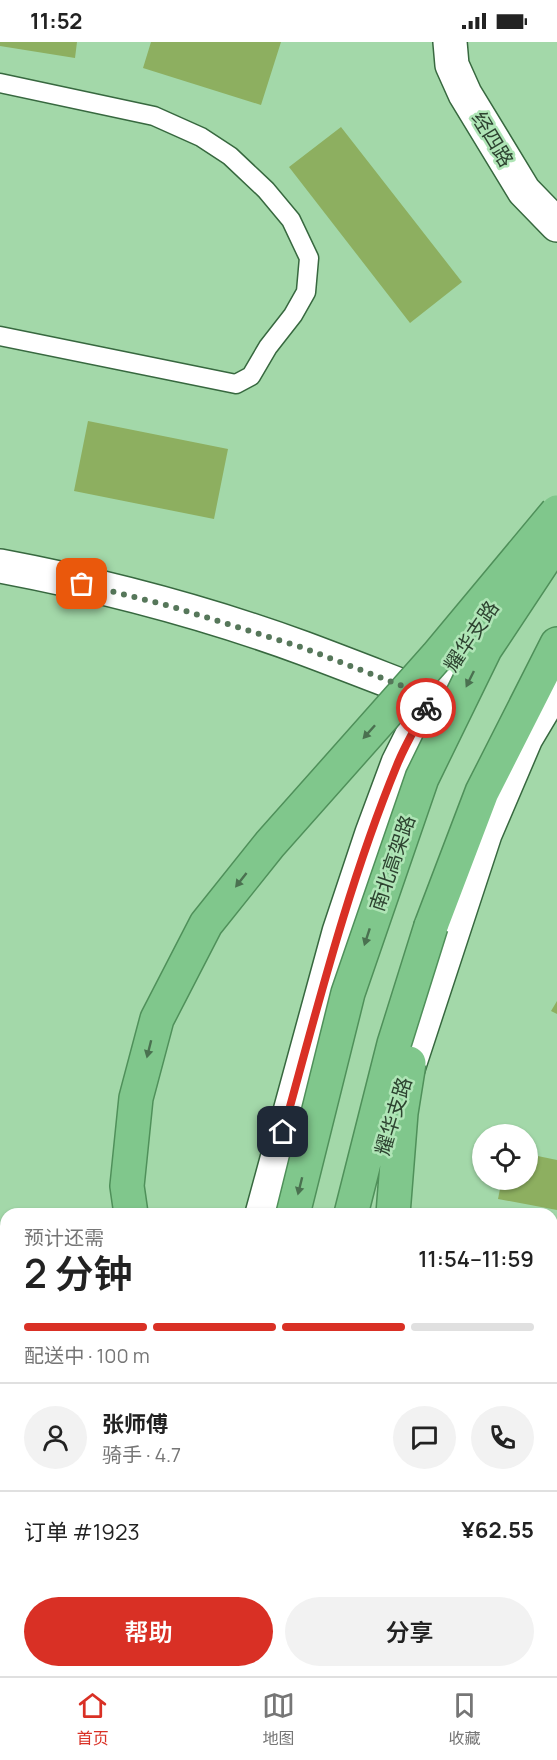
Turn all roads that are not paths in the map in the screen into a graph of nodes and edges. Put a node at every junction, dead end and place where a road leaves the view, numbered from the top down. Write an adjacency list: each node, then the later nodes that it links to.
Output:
1 (450, 42): 3 (street, 经四路)
2 (0, 83): 4 (lane)
3 (557, 225)
4 (0, 336)
5 (557, 513): 10 (street, 耀华支路); 12 (highway, one-way to 12, bridge)
6 (557, 540): 14 (highway, 南北高架路, one-way to 14, bridge)
7 (0, 566): 10 (street)
8 (557, 644): 11 (highway)
9 (557, 686): 16 (street, 耀华支路)
10 (431, 697): 13 (street, 耀华支路)
11 (431, 926): 15 (highway, bridge); 17 (highway, bridge)
12 (130, 1208)
13 (264, 1208)
14 (294, 1208)
15 (353, 1208)
16 (367, 1208)
17 (393, 1208)

